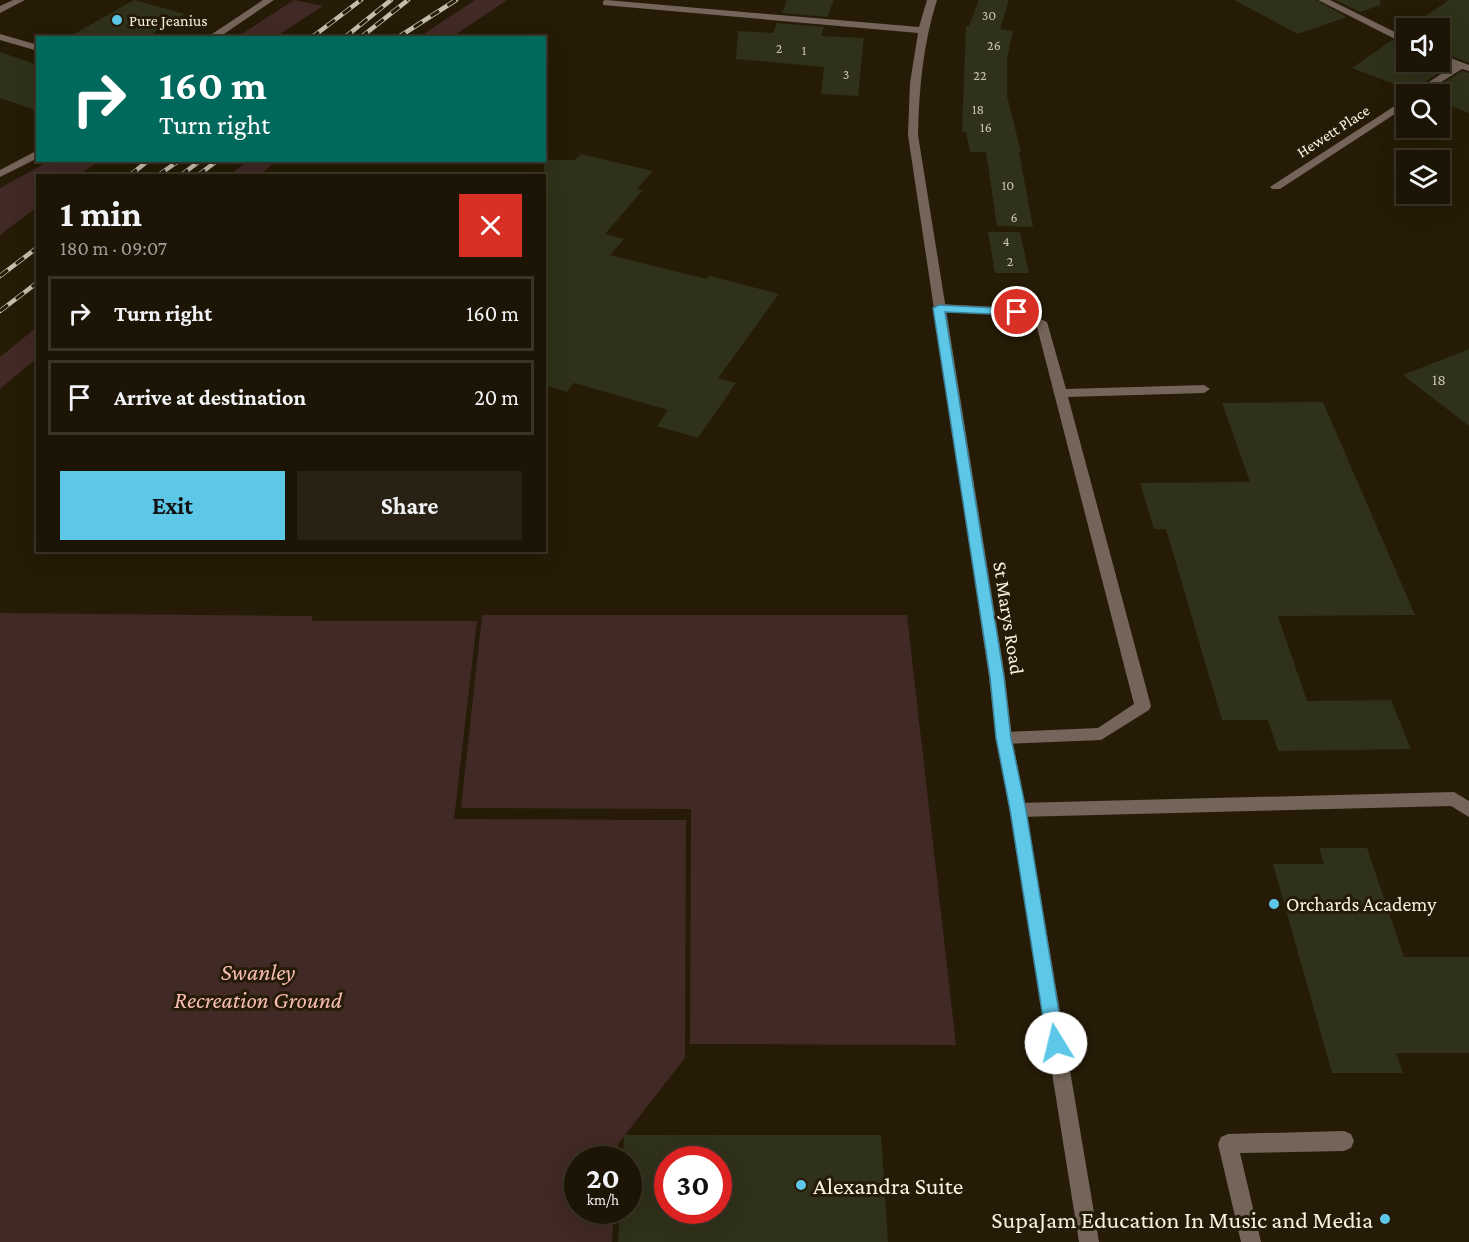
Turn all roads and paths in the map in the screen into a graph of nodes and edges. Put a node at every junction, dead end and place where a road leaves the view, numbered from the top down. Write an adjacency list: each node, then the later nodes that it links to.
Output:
1 (20, 0): 6 (street)
2 (269, 0): 8 (street)
3 (932, 0): 7 (street, St Marys Road)
4 (1323, 0): 9 (street)
5 (606, 3): 7 (street)
6 (0, 10)
7 (921, 30): 19 (street, St Marys Road)
8 (214, 36)
9 (1396, 36)
10 (0, 37): 11 (street)
11 (36, 47)
12 (1450, 61): 13 (street)
13 (1465, 67): 14 (street)
14 (1434, 84)
15 (1396, 108): 18 (street, Hewett Place)
16 (36, 154): 17 (street)
17 (0, 174)
18 (1276, 187)
19 (939, 308): 21 (street); 22 (street, St Marys Road)
20 (1204, 389): 21 (street)
21 (1060, 393): 22 (street)
22 (1004, 738): 23 (street, St Marys Road)
23 (1018, 810): 24 (street); 26 (street, St Marys Road)
24 (1469, 810)
25 (1344, 1141): 27 (street)
26 (1089, 1242)
27 (1251, 1242)

